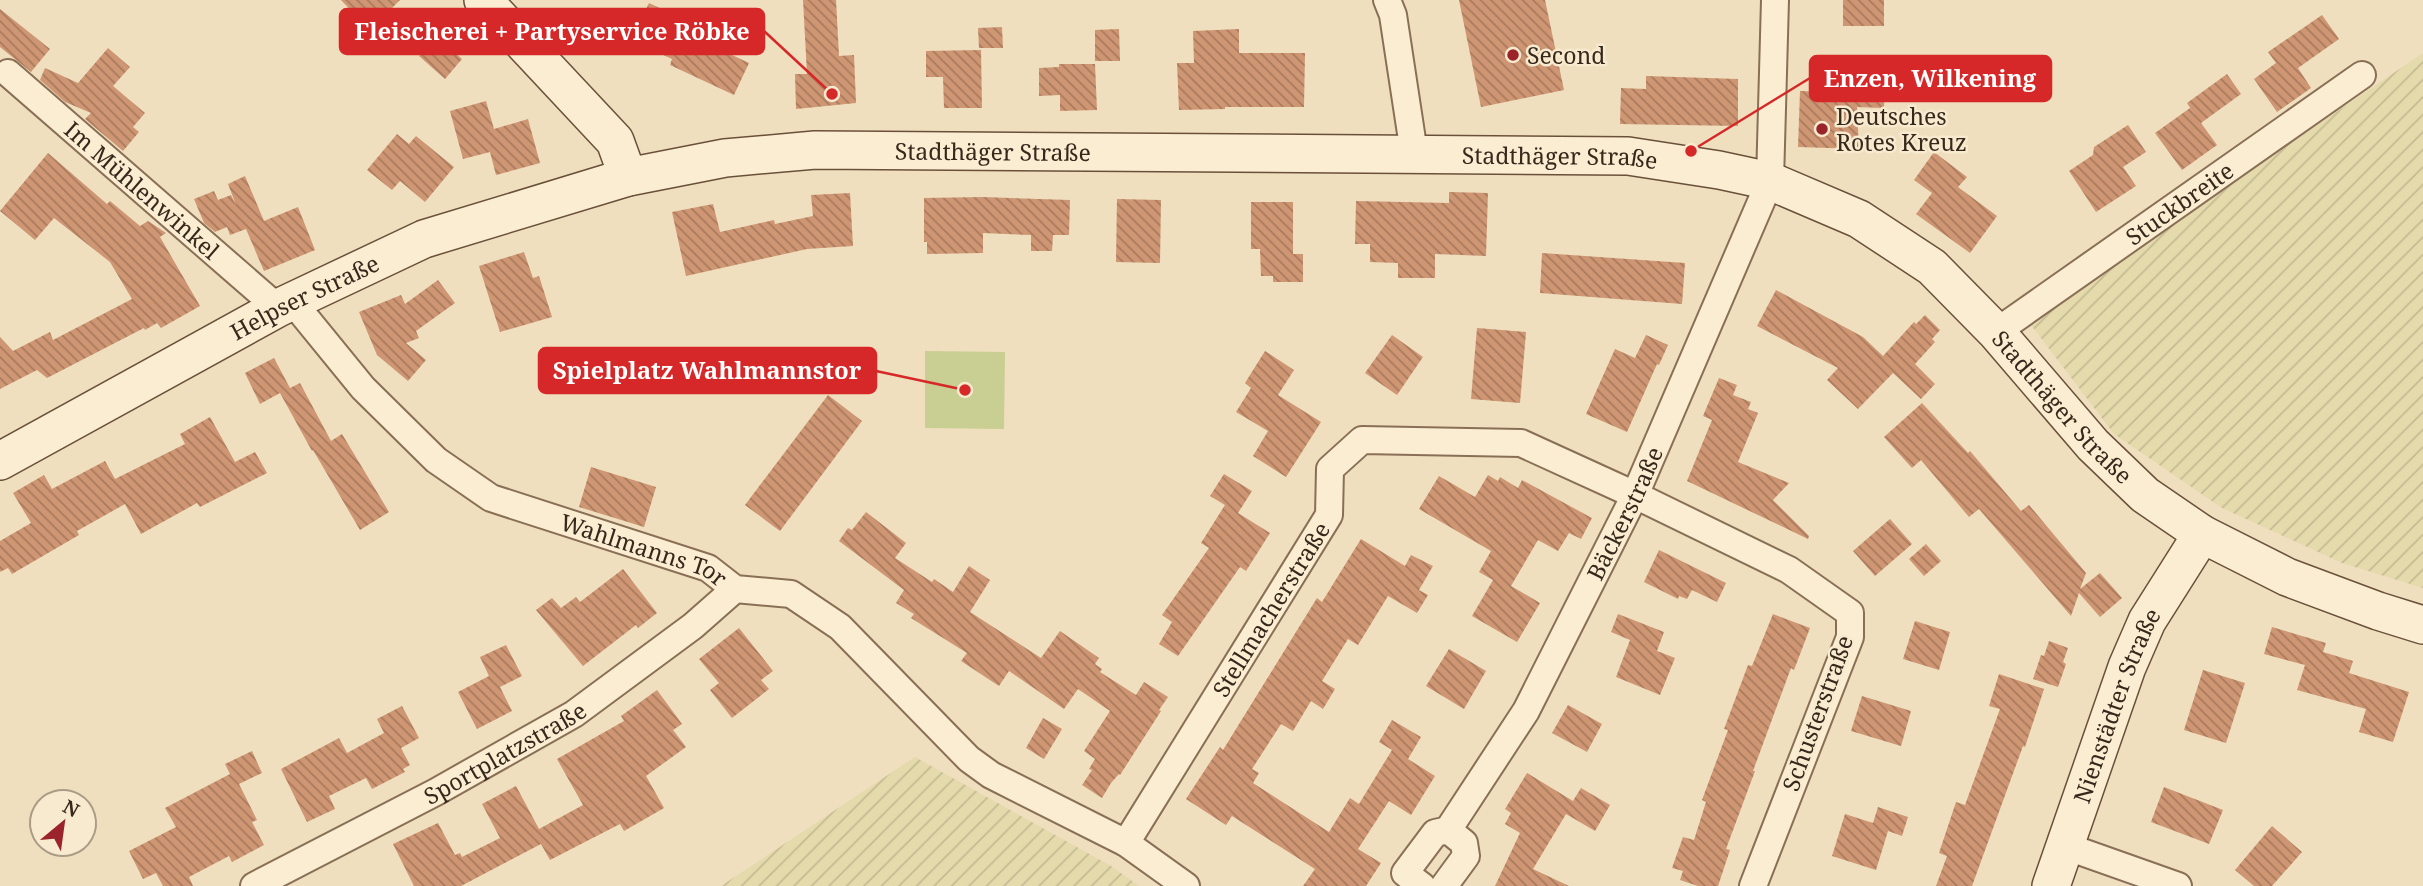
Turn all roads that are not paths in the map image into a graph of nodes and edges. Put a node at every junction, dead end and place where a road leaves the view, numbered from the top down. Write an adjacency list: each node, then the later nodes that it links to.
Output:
1 (483, 0): 7 (main road)
2 (1387, 0): 6 (street)
3 (1775, 0): 8 (street)
4 (8, 73): 9 (street, Im Mühlenwinkel)
5 (2362, 75): 10 (street, Stuckbreite)
6 (1414, 153): 7 (main road, Stadthäger Straße); 8 (main road, Stadthäger Straße)
7 (628, 177): 9 (main road, Helpser Straße)
8 (1770, 181): 10 (main road, Stadthäger Straße); 12 (street, Bäckerstraße)
9 (285, 304): 11 (main road, Helpser Straße); 14 (street, Wahlmanns Tor)
10 (1996, 332): 13 (main road, Stadthäger Straße)
11 (0, 461)
12 (1635, 495): 16 (street, Bäckerstraße); 17 (street, Stellmacherstraße); 23 (street, Schusterstraße)
13 (2202, 534): 15 (main road, Stadthäger Straße); 18 (main road, Nienstädter Straße)
14 (735, 589): 17 (street, Wahlmanns Tor); 19 (street, Sportplatzstraße)
15 (2423, 625)
16 (1448, 831): 21 (street, Bäckerstraße); 22 (street)
17 (1126, 843): 20 (street, Wahlmanns Tor)
18 (2065, 846): 24 (main road, Nienstädter Straße); 25 (street)
19 (254, 886)
20 (1186, 886)
21 (1422, 886)
22 (1444, 886)
23 (1753, 886)
24 (2051, 886)
25 (2178, 886)

